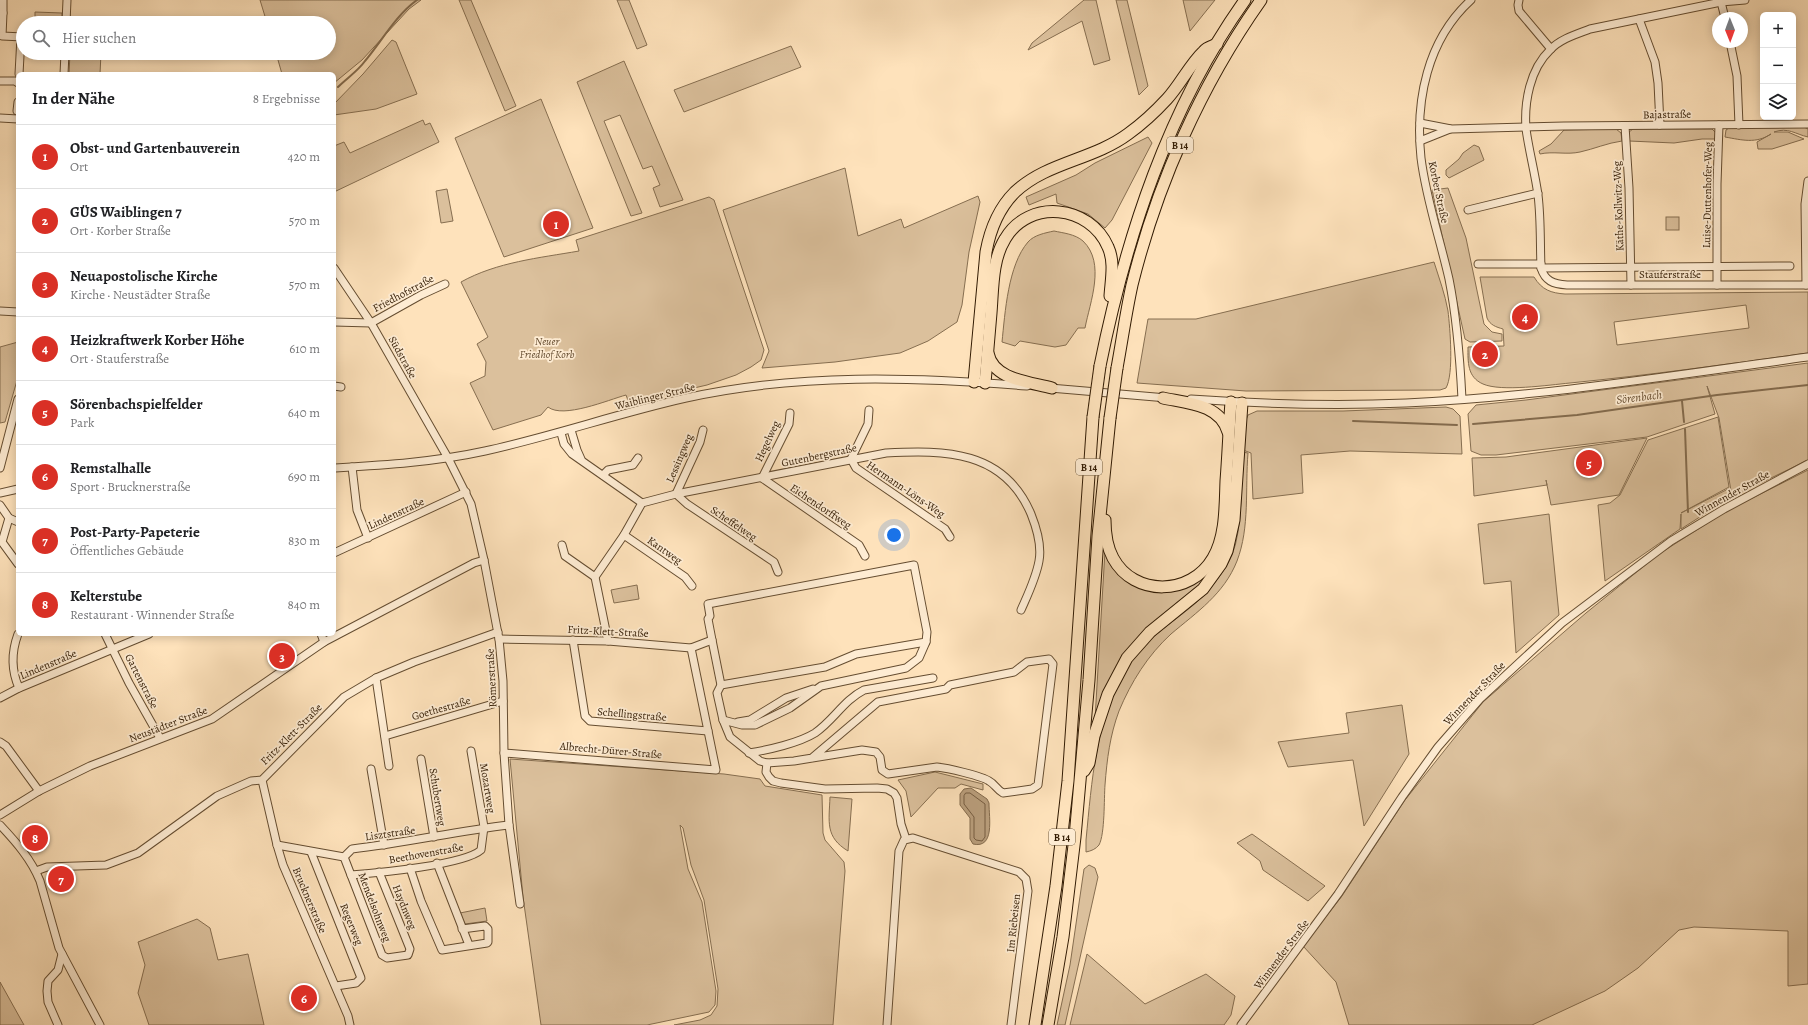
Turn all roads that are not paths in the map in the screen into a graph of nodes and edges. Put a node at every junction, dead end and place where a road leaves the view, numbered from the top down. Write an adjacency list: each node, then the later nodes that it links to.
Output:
1 (3, 0): 10 (street)
2 (67, 0): 11 (street)
3 (1245, 0): 14 (highway, B 14)
4 (1261, 0): 80 (highway, B 14, bridge)
5 (1471, 0): 25 (street, Korber Straße)
6 (1519, 0): 16 (street)
7 (1745, 0): 8 (street)
8 (1722, 1): 9 (street); 12 (street)
9 (1724, 12)
10 (1, 13): 13 (street)
11 (66, 16)
12 (1639, 19): 16 (street); 27 (street)
13 (16, 37)
14 (1217, 44): 49 (highway, B 14); 54 (highway)
15 (1731, 48): 29 (street)
16 (1551, 49): 31 (street)
17 (21, 60): 19 (street)
18 (65, 60): 20 (street)
19 (20, 72)
20 (64, 72)
21 (0, 81): 22 (street)
22 (16, 82)
23 (0, 118): 24 (street)
24 (16, 119)
25 (1420, 123): 32 (street); 33 (street, Korber Straße)
26 (1808, 124): 29 (street, Bajastraße)
27 (1660, 125): 28 (street, Bajastraße); 30 (street, Bajastraße)
28 (1720, 125): 29 (street, Bajastraße); 39 (street, Luise-Duttenhofer-Weg)
29 (1739, 125)
30 (1625, 126): 31 (street, Bajastraße); 41 (street, Käthe-Kollwitz-Weg)
31 (1526, 128): 32 (street); 35 (street)
32 (1450, 129): 33 (street)
33 (1420, 141): 57 (street, Korber Straße)
34 (1808, 181): 46 (street)
35 (1538, 193): 36 (street); 38 (street)
36 (1468, 210)
37 (1478, 264): 38 (street, Stauferstraße)
38 (1541, 266): 41 (street, Stauferstraße); 44 (street, Stauferstraße)
39 (1717, 266): 40 (street); 41 (street, Stauferstraße); 45 (street, Luise-Duttenhofer-Weg)
40 (1790, 266)
41 (1631, 267): 44 (street, Käthe-Kollwitz-Weg)
42 (336, 271): 51 (street, Südstraße)
43 (445, 284): 51 (street, Friedhofstraße)
44 (1631, 285): 45 (street, Stauferstraße)
45 (1718, 285): 46 (street, Stauferstraße)
46 (1807, 285)
47 (0, 311): 48 (street)
48 (16, 312)
49 (1110, 313): 52 (highway); 161 (highway, B 14, bridge)
50 (336, 322): 51 (street)
51 (371, 323): 66 (street, Südstraße)
52 (988, 349): 54 (highway); 55 (highway)
53 (1808, 357): 57 (street, Waiblinger Straße)
54 (980, 382): 55 (street, Waiblinger Straße); 62 (street, Waiblinger Straße)
55 (1052, 388): 56 (street, Waiblinger Straße)
56 (1163, 398): 58 (street, Waiblinger Straße); 65 (highway)
57 (1462, 399): 58 (street, Waiblinger Straße)
58 (1236, 402): 65 (highway); 132 (highway)
59 (869, 410): 68 (street)
60 (790, 413): 75 (street, Hegelweg)
61 (15, 423): 72 (street)
62 (571, 430): 64 (street, Waiblinger Straße); 69 (street)
63 (703, 430): 79 (street, Lessingweg)
64 (561, 433): 66 (street, Waiblinger Straße); 69 (street)
65 (1229, 434): 80 (highway)
66 (448, 458): 71 (street, Waiblinger Straße); 77 (street, Römerstraße)
67 (638, 458): 74 (street)
68 (851, 459): 75 (street, Gutenbergstraße); 86 (street, Hermann-Löns-Weg); 96 (street, Gutenbergstraße)
69 (584, 462): 74 (street)
70 (1808, 464): 163 (street, Winnender Straße)
71 (352, 467): 73 (street, Waiblinger Straße); 87 (street)
72 (0, 468)
73 (336, 468)
74 (604, 475): 81 (street)
75 (762, 478): 79 (street, Gutenbergstraße); 90 (street, Eichendorffweg)
76 (16, 489): 78 (street)
77 (466, 492): 87 (street, Lindenstraße); 91 (street, Römerstraße)
78 (0, 493)
79 (676, 494): 81 (street, Gutenbergstraße); 93 (street, Scheffelweg)
80 (1102, 498): 132 (highway, B 14)
81 (642, 503): 85 (street)
82 (0, 505): 83 (street)
83 (8, 518): 84 (street); 92 (street)
84 (16, 521)
85 (624, 535): 94 (street); 95 (street, Kantweg)
86 (950, 537)
87 (368, 538): 89 (street, Lindenstraße)
88 (562, 545): 94 (street)
89 (336, 552)
90 (865, 556)
91 (484, 560): 97 (street, Römerstraße); 103 (street, Neustädter Straße)
92 (16, 561)
93 (778, 572)
94 (595, 577): 106 (street)
95 (692, 586)
96 (1021, 610)
97 (499, 635): 104 (street, Fritz-Klett-Straße); 111 (street, Fritz-Klett-Straße); 117 (street, Römerstraße)
98 (17, 636): 115 (street)
99 (106, 636): 110 (street, Gartenstraße)
100 (144, 636): 110 (street, Lindenstraße)
101 (321, 636): 107 (street)
102 (335, 636): 107 (street, Neustädter Straße)
103 (336, 636)
104 (572, 640): 106 (street, Fritz-Klett-Straße); 120 (street, Schellingstraße)
105 (712, 640): 108 (street); 109 (street); 113 (street)
106 (608, 641): 109 (street, Fritz-Klett-Straße)
107 (324, 642): 122 (street, Neustädter Straße)
108 (926, 642): 113 (street); 114 (street)
109 (691, 648): 120 (street)
110 (113, 649): 115 (street, Lindenstraße); 122 (street, Gartenstraße)
111 (376, 678): 121 (street); 133 (street, Fritz-Klett-Straße)
112 (933, 678): 126 (street)
113 (721, 686): 118 (street)
114 (821, 686): 119 (street); 119 (street)
115 (19, 688): 116 (street, Lindenstraße)
116 (0, 698)
117 (504, 701): 121 (street, Goethestraße); 125 (street, Römerstraße)
118 (723, 720): 119 (street); 126 (street)
119 (732, 722)
120 (708, 731): 125 (street, Albrecht-Dürer-Straße)
121 (385, 736): 130 (street)
122 (160, 738): 134 (street, Neustädter Straße)
123 (0, 742): 134 (street)
124 (471, 751): 138 (street, Mozartweg)
125 (504, 753): 137 (street, Römerstraße)
126 (749, 753): 129 (street)
127 (812, 758): 127 (street); 129 (street)
128 (421, 759): 139 (street, Schubertweg)
129 (767, 763): 140 (street)
130 (389, 766)
131 (371, 769): 142 (street)
132 (1081, 775): 162 (highway, B 14)
133 (262, 780): 141 (street, Brucknerstraße); 147 (street, Fritz-Klett-Straße)
134 (39, 791): 135 (street, Neustädter Straße)
135 (0, 815)
136 (0, 825): 147 (street)
137 (509, 825): 138 (street, Lisztstraße); 150 (street, Römerstraße)
138 (484, 827): 139 (street, Lisztstraße); 145 (street, Beethovenstraße)
139 (434, 837): 142 (street, Lisztstraße)
140 (906, 839): 159 (street); 160 (street, Im Riebeisen)
141 (277, 845): 143 (street); 155 (street, Brucknerstraße)
142 (384, 845): 144 (street, Lisztstraße)
143 (311, 852): 144 (street); 155 (street, Regerweg)
144 (344, 857): 149 (street, Mendelsohnweg)
145 (437, 863): 146 (street, Beethovenstraße); 151 (street)
146 (410, 868): 148 (street, Beethovenstraße); 152 (street)
147 (36, 871): 154 (street)
148 (379, 872): 149 (street, Beethovenstraße); 153 (street, Haydnweg)
149 (351, 875): 153 (street, Mendelsohnweg)
150 (520, 904)
151 (462, 929): 152 (street); 152 (street)
152 (469, 945)
153 (410, 950)
154 (62, 954): 156 (street); 157 (street)
155 (336, 986): 158 (street, Brucknerstraße)
156 (58, 1025)
157 (100, 1025)
158 (350, 1025)
159 (887, 1025)
160 (1011, 1025)
161 (1035, 1025)
162 (1048, 1025)
163 (1241, 1025)

